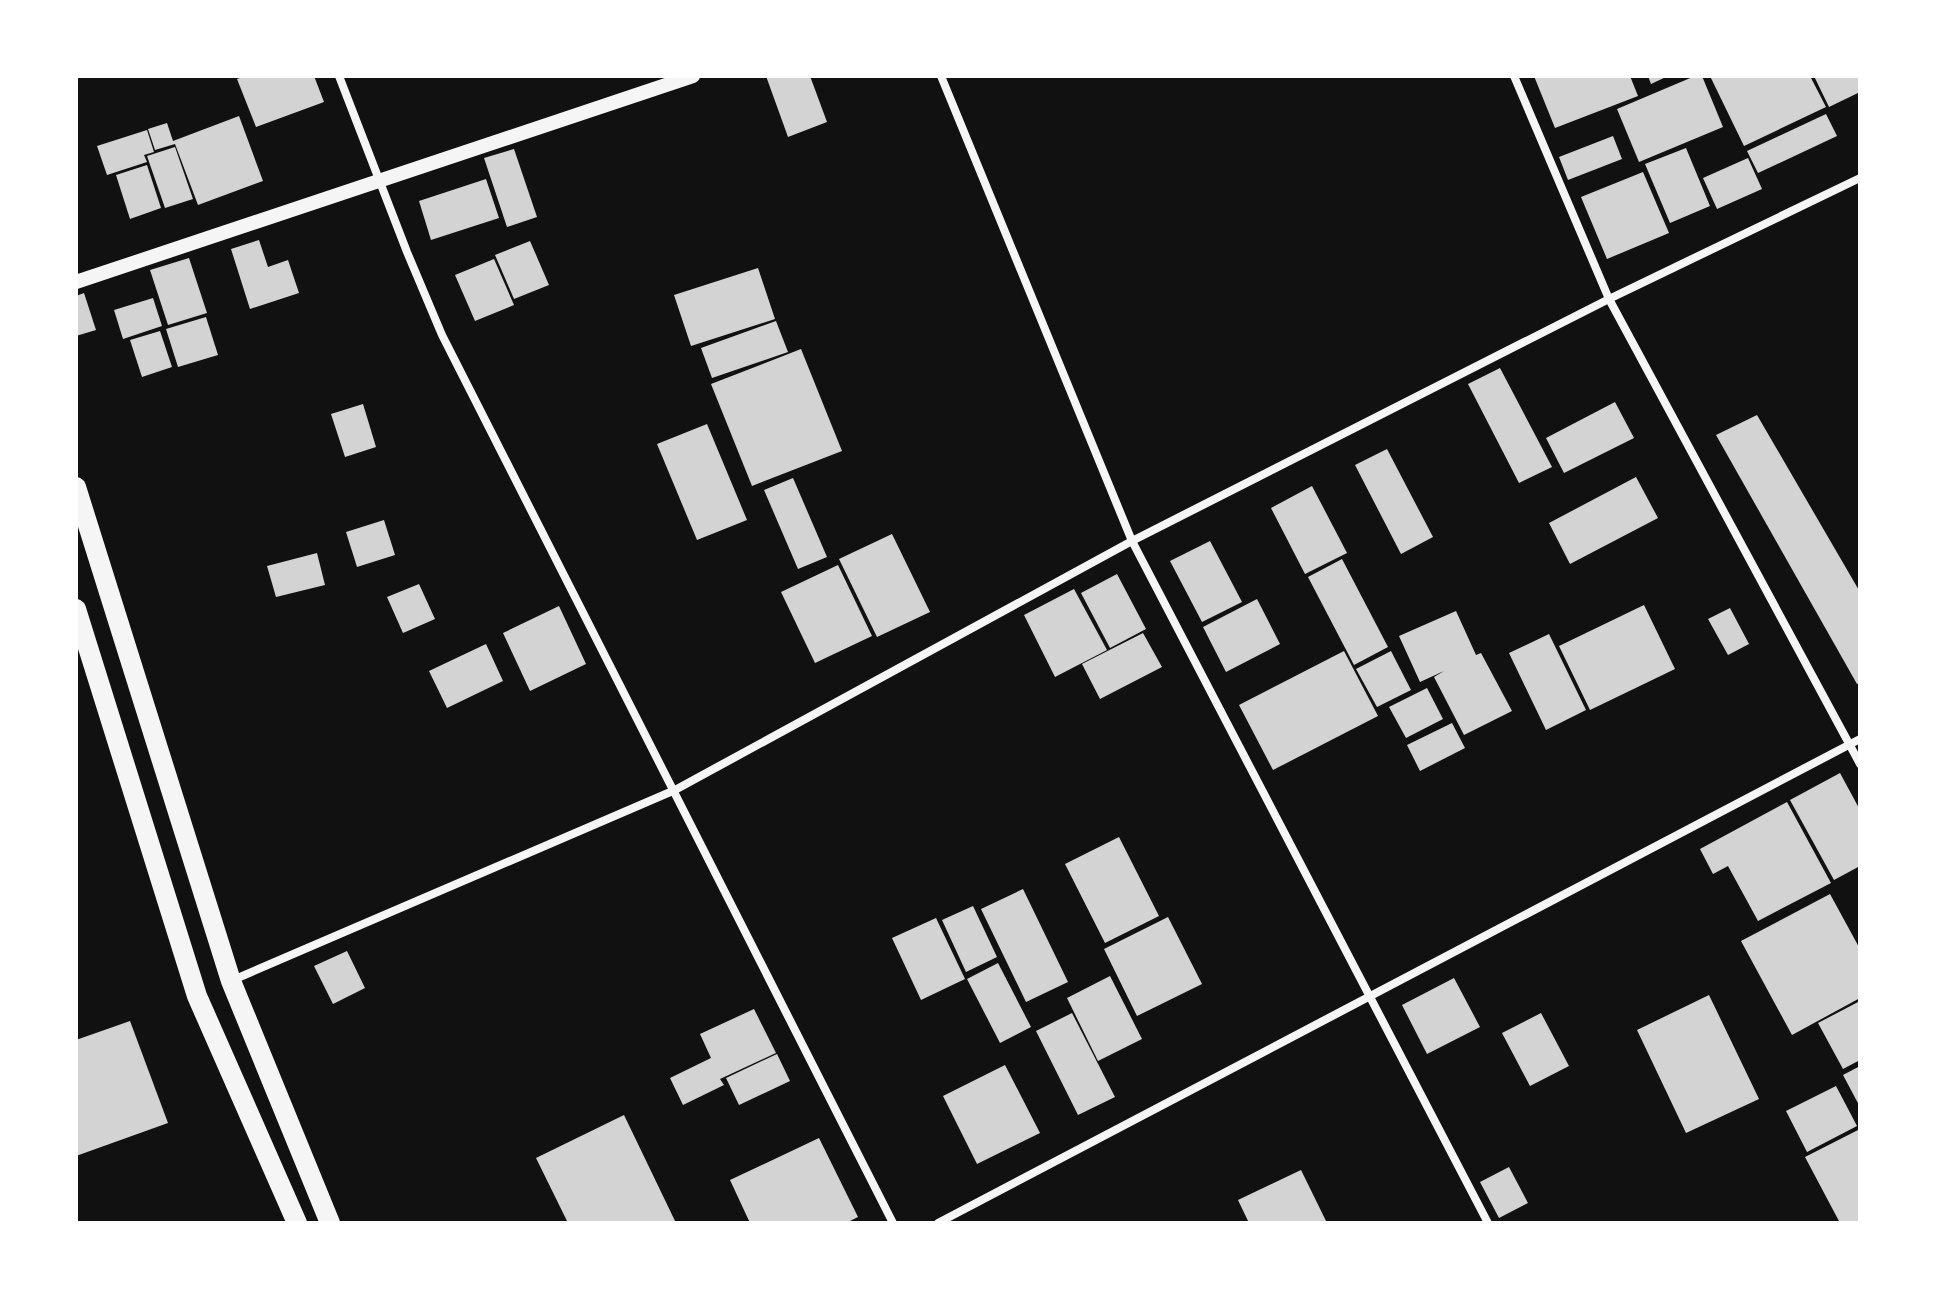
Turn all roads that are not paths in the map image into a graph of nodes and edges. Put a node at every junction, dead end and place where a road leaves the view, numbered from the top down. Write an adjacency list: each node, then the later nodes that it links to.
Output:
1 (339, 76): 6 (street)
2 (693, 76): 6 (street)
3 (941, 76): 10 (street)
4 (1514, 76): 8 (street)
5 (1860, 178): 8 (street)
6 (380, 181): 7 (street); 15 (street)
7 (76, 282)
8 (1609, 299): 10 (street); 13 (street)
9 (76, 487): 16 (main road)
10 (1132, 541): 15 (street); 17 (street)
11 (76, 609): 18 (main road)
12 (1860, 739): 13 (street)
13 (1850, 744): 14 (street); 17 (street)
14 (1860, 764)
15 (675, 790): 16 (street); 20 (street)
16 (231, 981): 19 (main road)
17 (1370, 995): 21 (street); 22 (street)
18 (297, 1223)
19 (330, 1223)
20 (893, 1223)
21 (938, 1223)
22 (1488, 1223)

